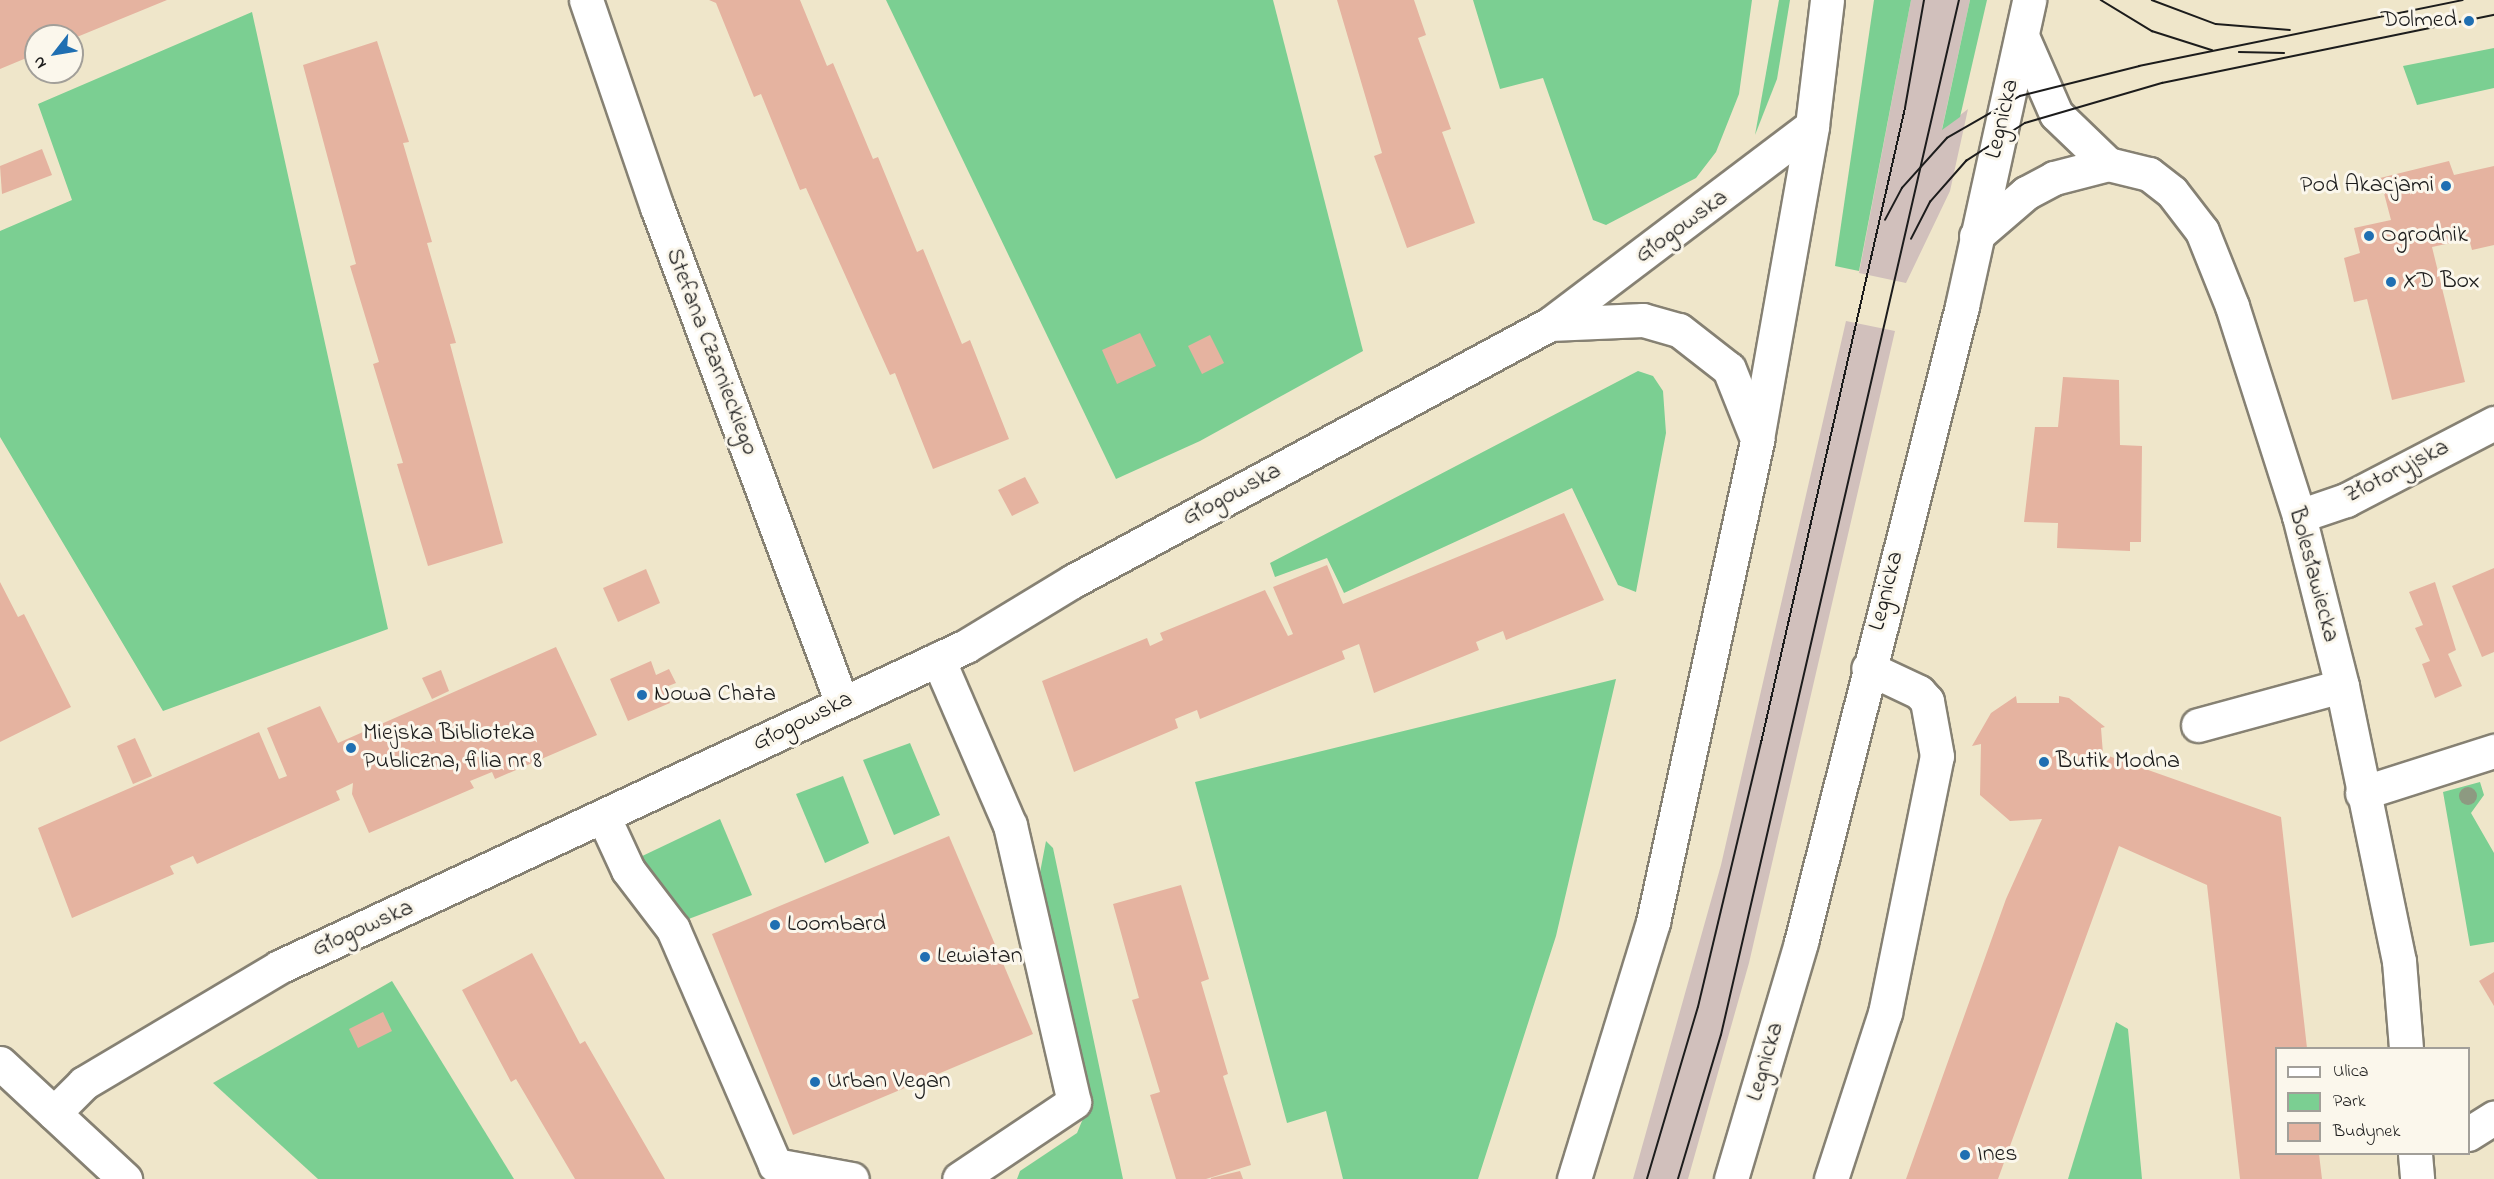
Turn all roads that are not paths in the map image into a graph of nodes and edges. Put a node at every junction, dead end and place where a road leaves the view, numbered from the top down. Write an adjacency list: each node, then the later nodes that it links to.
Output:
1 (586, 0): 15 (street, Stefana Czarnieckiego)
2 (1827, 0): 5 (street)
3 (2030, 0): 4 (street, Legnicka)
4 (2022, 36): 6 (street); 7 (street, Legnicka)
5 (1812, 126): 8 (street, Głogowska); 10 (street)
6 (2108, 164): 7 (street, Bolesławiecka); 11 (street, Bolesławiecka)
7 (1976, 236): 13 (street, Legnicka)
8 (1550, 324): 10 (street, Głogowska); 12 (street, Głogowska)
9 (2494, 423): 11 (street, Złotoryjska)
10 (1757, 439): 28 (street)
11 (2299, 516): 14 (street, Bolesławiecka)
12 (938, 659): 15 (street, Głogowska); 27 (street)
13 (1869, 668): 29 (street, Legnicka); 30 (street)
14 (2342, 686): 16 (street); 18 (street, Bolesławiecka)
15 (842, 703): 19 (street, Głogowska)
16 (2198, 725)
17 (2494, 751): 18 (street)
18 (2362, 793): 20 (street, Bolesławiecka)
19 (604, 819): 22 (street, Głogowska); 26 (street)
20 (2406, 1047)
21 (0, 1063): 22 (street)
22 (54, 1113): 25 (street)
23 (2494, 1118): 24 (street)
24 (2470, 1133)
25 (125, 1179)
26 (852, 1179)
27 (959, 1179)
28 (1574, 1179)
29 (1731, 1179)
30 (1831, 1179)

